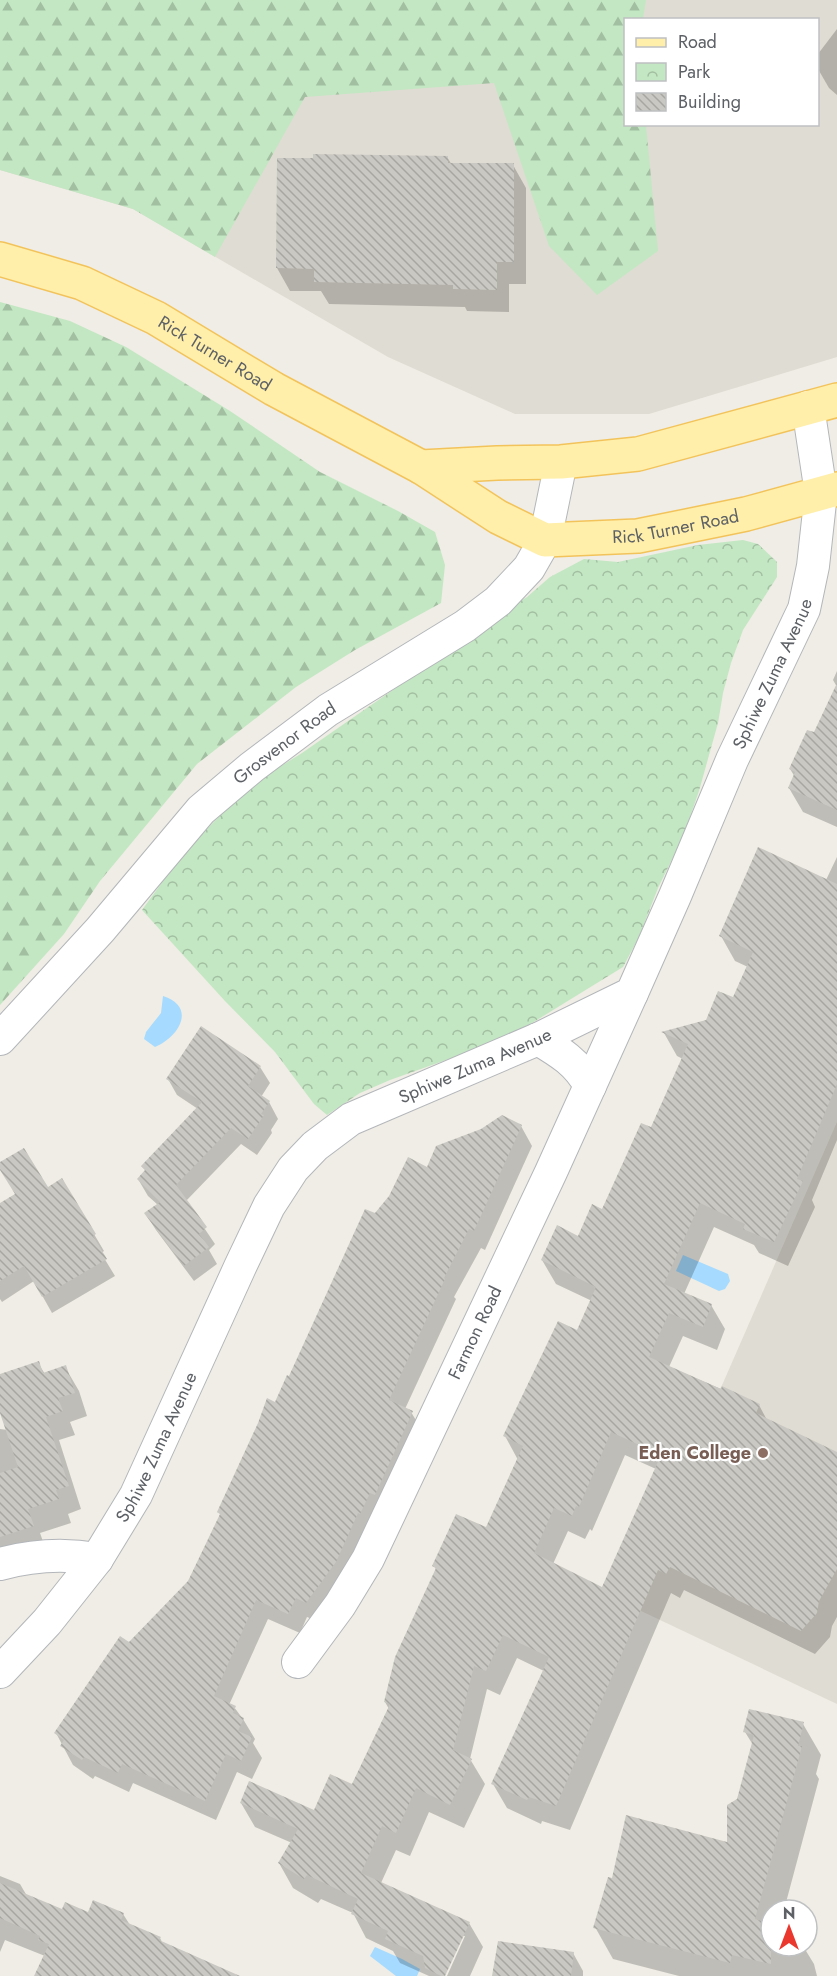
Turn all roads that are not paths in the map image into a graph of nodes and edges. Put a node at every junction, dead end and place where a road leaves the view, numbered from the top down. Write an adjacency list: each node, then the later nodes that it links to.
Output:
1 (0, 259): 4 (main road, Rick Turner Road)
2 (823, 404): 3 (main road); 5 (street, Sphiwe Zuma Avenue)
3 (561, 462): 4 (main road); 6 (street, Grosvenor Road)
4 (421, 467): 6 (main road, Rick Turner Road)
5 (829, 491): 6 (main road, Rick Turner Road); 7 (street, Sphiwe Zuma Avenue)
6 (545, 540): 8 (street, Grosvenor Road)
7 (632, 993): 9 (street, Sphiwe Zuma Avenue); 10 (street, Farmon Road)
8 (0, 1039)
9 (538, 1039): 10 (street); 11 (street, Sphiwe Zuma Avenue)
10 (590, 1086): 13 (street, Farmon Road)
11 (97, 1559): 12 (street); 14 (street, Sphiwe Zuma Avenue)
12 (0, 1564)
13 (298, 1662)
14 (0, 1672)

